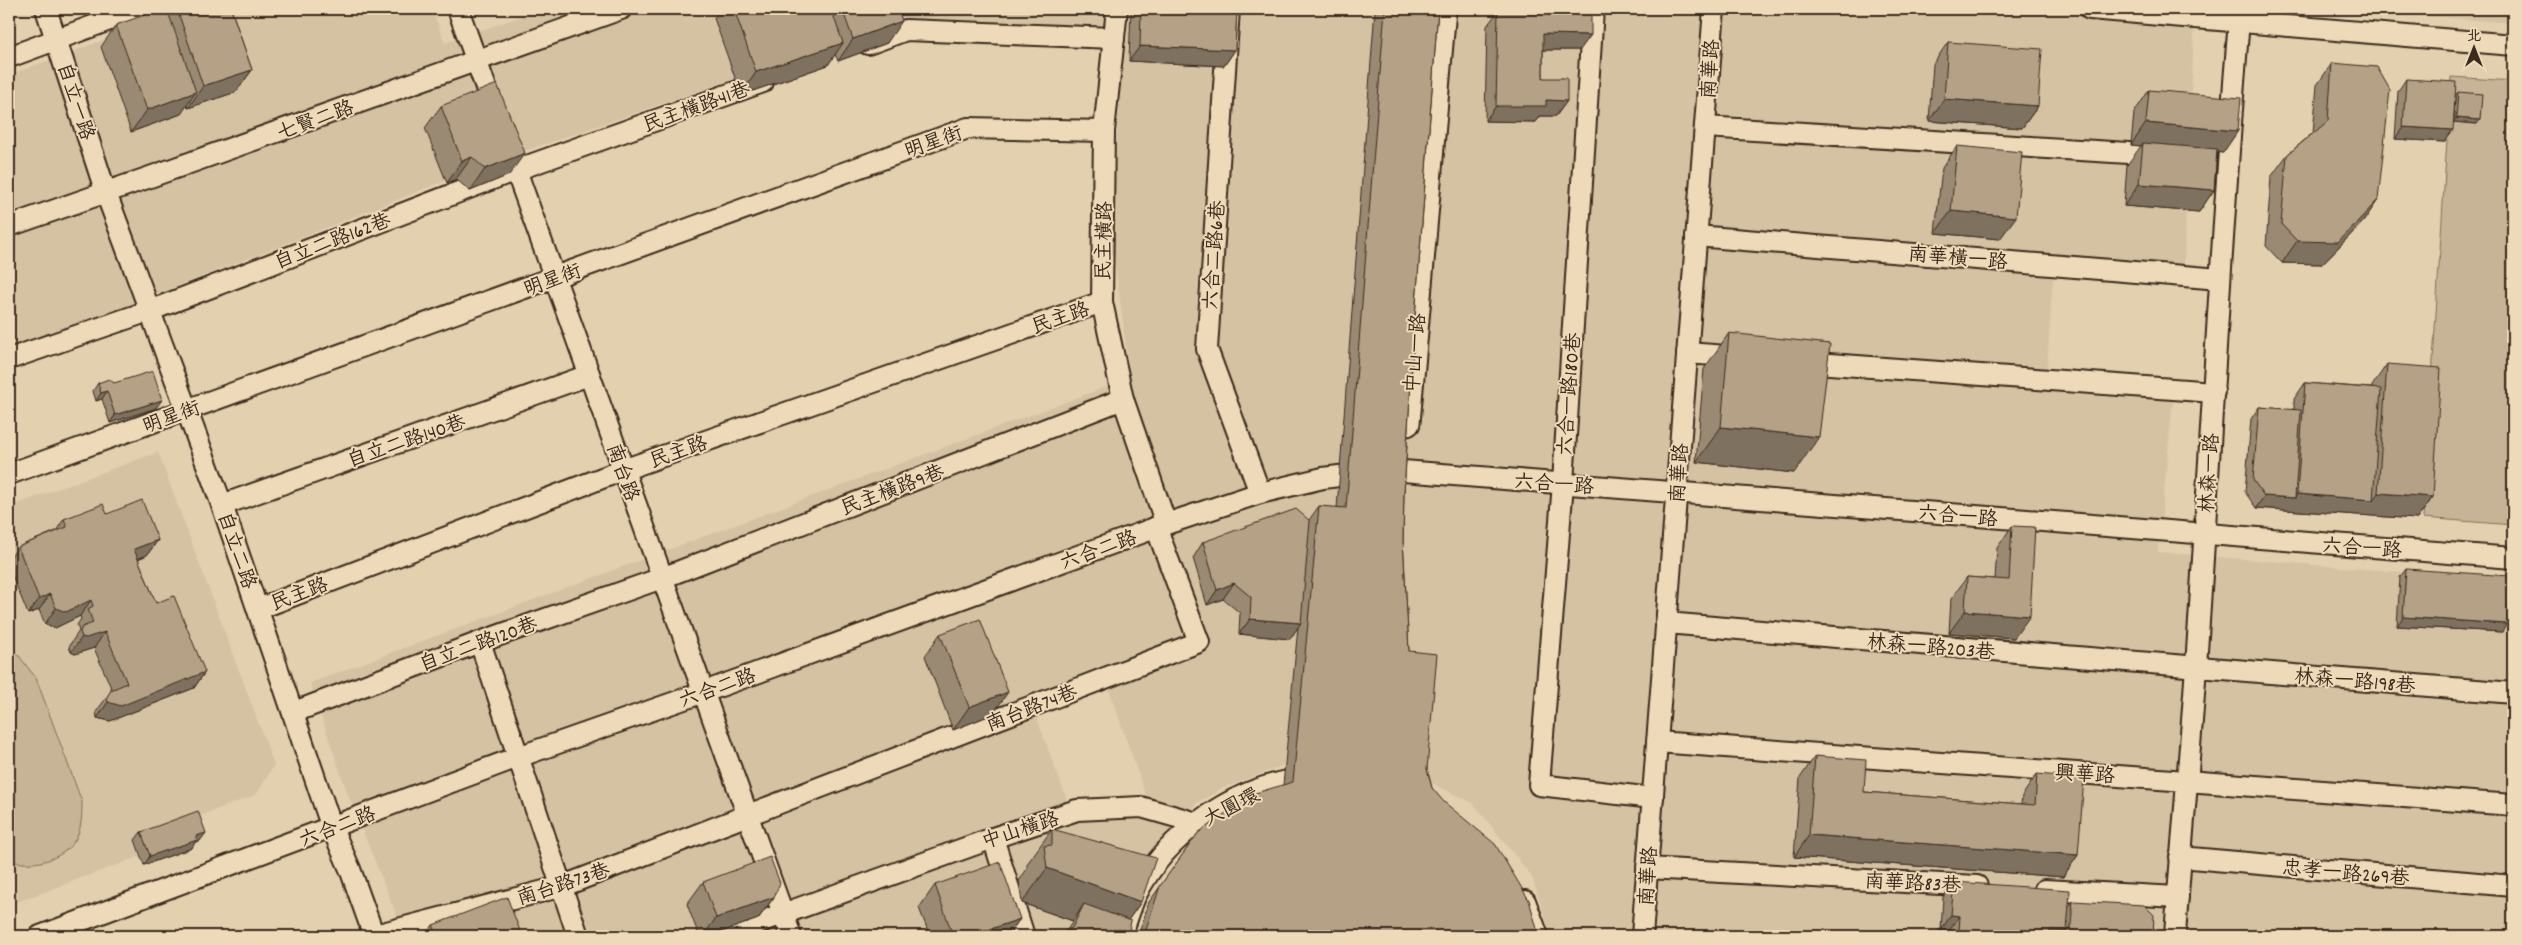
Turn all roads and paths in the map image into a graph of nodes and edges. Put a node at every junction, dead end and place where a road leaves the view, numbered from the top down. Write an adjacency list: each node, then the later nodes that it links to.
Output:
1 (46, 9): 12 (street, 自立一路)
2 (139, 9): 12 (street)
3 (458, 9): 17 (street, 南台路)
4 (621, 9): 17 (street, 七賢二路)
5 (1117, 9): 13 (street, 民主橫路)
6 (1229, 9): 45 (street, 六合二路6巷)
7 (1443, 9): 42 (main road, 中山一路)
8 (1592, 9): 43 (street, 六合一路180巷)
9 (1714, 9): 19 (street, 南華路)
10 (2090, 9): 11 (street)
11 (2240, 16): 14 (street); 27 (street, 林森一路)
12 (56, 38): 16 (street); 23 (street, 自立一路)
13 (1114, 38): 15 (street); 20 (street, 民主橫路)
14 (2513, 45)
15 (851, 50)
16 (9, 56)
17 (476, 61): 22 (street, 南台路); 23 (street, 七賢二路)
18 (776, 77): 22 (street, 民主橫路41巷)
19 (1705, 127): 21 (street); 25 (street, 南華路)
20 (1104, 131): 26 (street, 明星街); 28 (street, 民主橫路)
21 (2178, 156)
22 (516, 170): 26 (street, 南台路); 29 (street, 自立二路162巷)
23 (106, 193): 24 (street, 七賢二路); 29 (street, 自立二路)
24 (9, 226)
25 (1696, 236): 27 (street, 南華橫一路); 30 (street, 南華路)
26 (554, 278): 34 (street, 南台路); 37 (street, 明星街)
27 (2220, 279): 35 (street, 林森一路)
28 (1102, 302): 36 (street, 民主橫路); 39 (street, 民主路)
29 (149, 311): 32 (street, 自立二路162巷); 37 (street, 自立二路)
30 (1687, 353): 31 (street); 44 (street, 南華路)
31 (1757, 358)
32 (9, 360)
33 (1787, 360): 35 (street)
34 (589, 375): 39 (street, 南台路); 47 (street, 自立二路140巷)
35 (2214, 392): 49 (street, 林森一路)
36 (1122, 399): 48 (street, 民主橫路); 51 (street, 民主橫路9巷)
37 (187, 410): 41 (street, 明星街); 47 (street, 自立二路)
38 (1363, 447): 40 (main road)
39 (624, 470): 51 (street, 南台路); 52 (street, 民主路)
40 (1363, 473): 42 (street, 六合二路); 45 (street, 六合二路); 46 (main road)
41 (9, 474)
42 (1403, 481): 43 (street, 六合一路)
43 (1563, 483): 44 (street, 六合一路); 63 (street, 六合一路180巷)
44 (1677, 492): 49 (street, 六合一路); 53 (street, 南華路)
45 (1260, 493): 48 (street, 六合二路)
46 (1360, 501)
47 (222, 505): 52 (street, 自立二路)
48 (1161, 525): 56 (street, 六合二路); 65 (street, 南台路74巷)
49 (2204, 534): 50 (street, 六合一路); 55 (street, 林森一路)
50 (2513, 558)
51 (662, 578): 54 (street, 自立二路120巷); 56 (street, 南台路)
52 (258, 609): 58 (street, 自立二路)
53 (1666, 623): 55 (street, 林森一路203巷); 59 (street, 南華路)
54 (480, 642): 58 (street, 自立二路120巷); 60 (street)
55 (2196, 668): 57 (street, 林森一路198巷); 62 (street, 林森一路)
56 (704, 692): 60 (street, 六合二路); 65 (street, 南台路)
57 (2513, 693)
58 (294, 712): 67 (street, 自立二路)
59 (1657, 742): 62 (street, 興華路); 63 (street, 南華路)
60 (518, 757): 67 (street, 六合二路); 73 (street)
61 (1325, 777): 66 (street, 大圓環)
62 (2186, 780): 64 (street, 興華路); 70 (street, 林森一路)
63 (1653, 798): 71 (street, 南華路)
64 (2513, 805)
65 (748, 815): 73 (street, 南台路73巷); 78 (street, 南台路)
66 (1197, 822): 68 (street, 中山橫路); 69 (street, 中山橫路); 85 (street, 大圓環)
67 (332, 828): 79 (street, 六合二路); 80 (street, 自立二路)
68 (1254, 835)
69 (993, 838): 78 (street, 中山橫路); 84 (street)
70 (2180, 857): 74 (street, 忠孝一路269巷); 77 (street, 林森一路)
71 (1648, 868): 75 (street, 南華路83巷); 87 (street, 南華路)
72 (1517, 883): 86 (street)
73 (563, 886): 80 (street, 南台路73巷); 81 (street)
74 (2513, 886)
75 (1991, 887)
76 (2020, 888): 77 (street)
77 (2178, 897): 88 (street, 林森一路)
78 (783, 913): 82 (street, 中山橫路); 83 (street, 南台路)
79 (40, 936)
80 (373, 936)
81 (578, 936)
82 (722, 936)
83 (791, 936)
84 (1024, 936)
85 (1121, 936)
86 (1538, 936)
87 (1642, 936)
88 (2175, 936)

